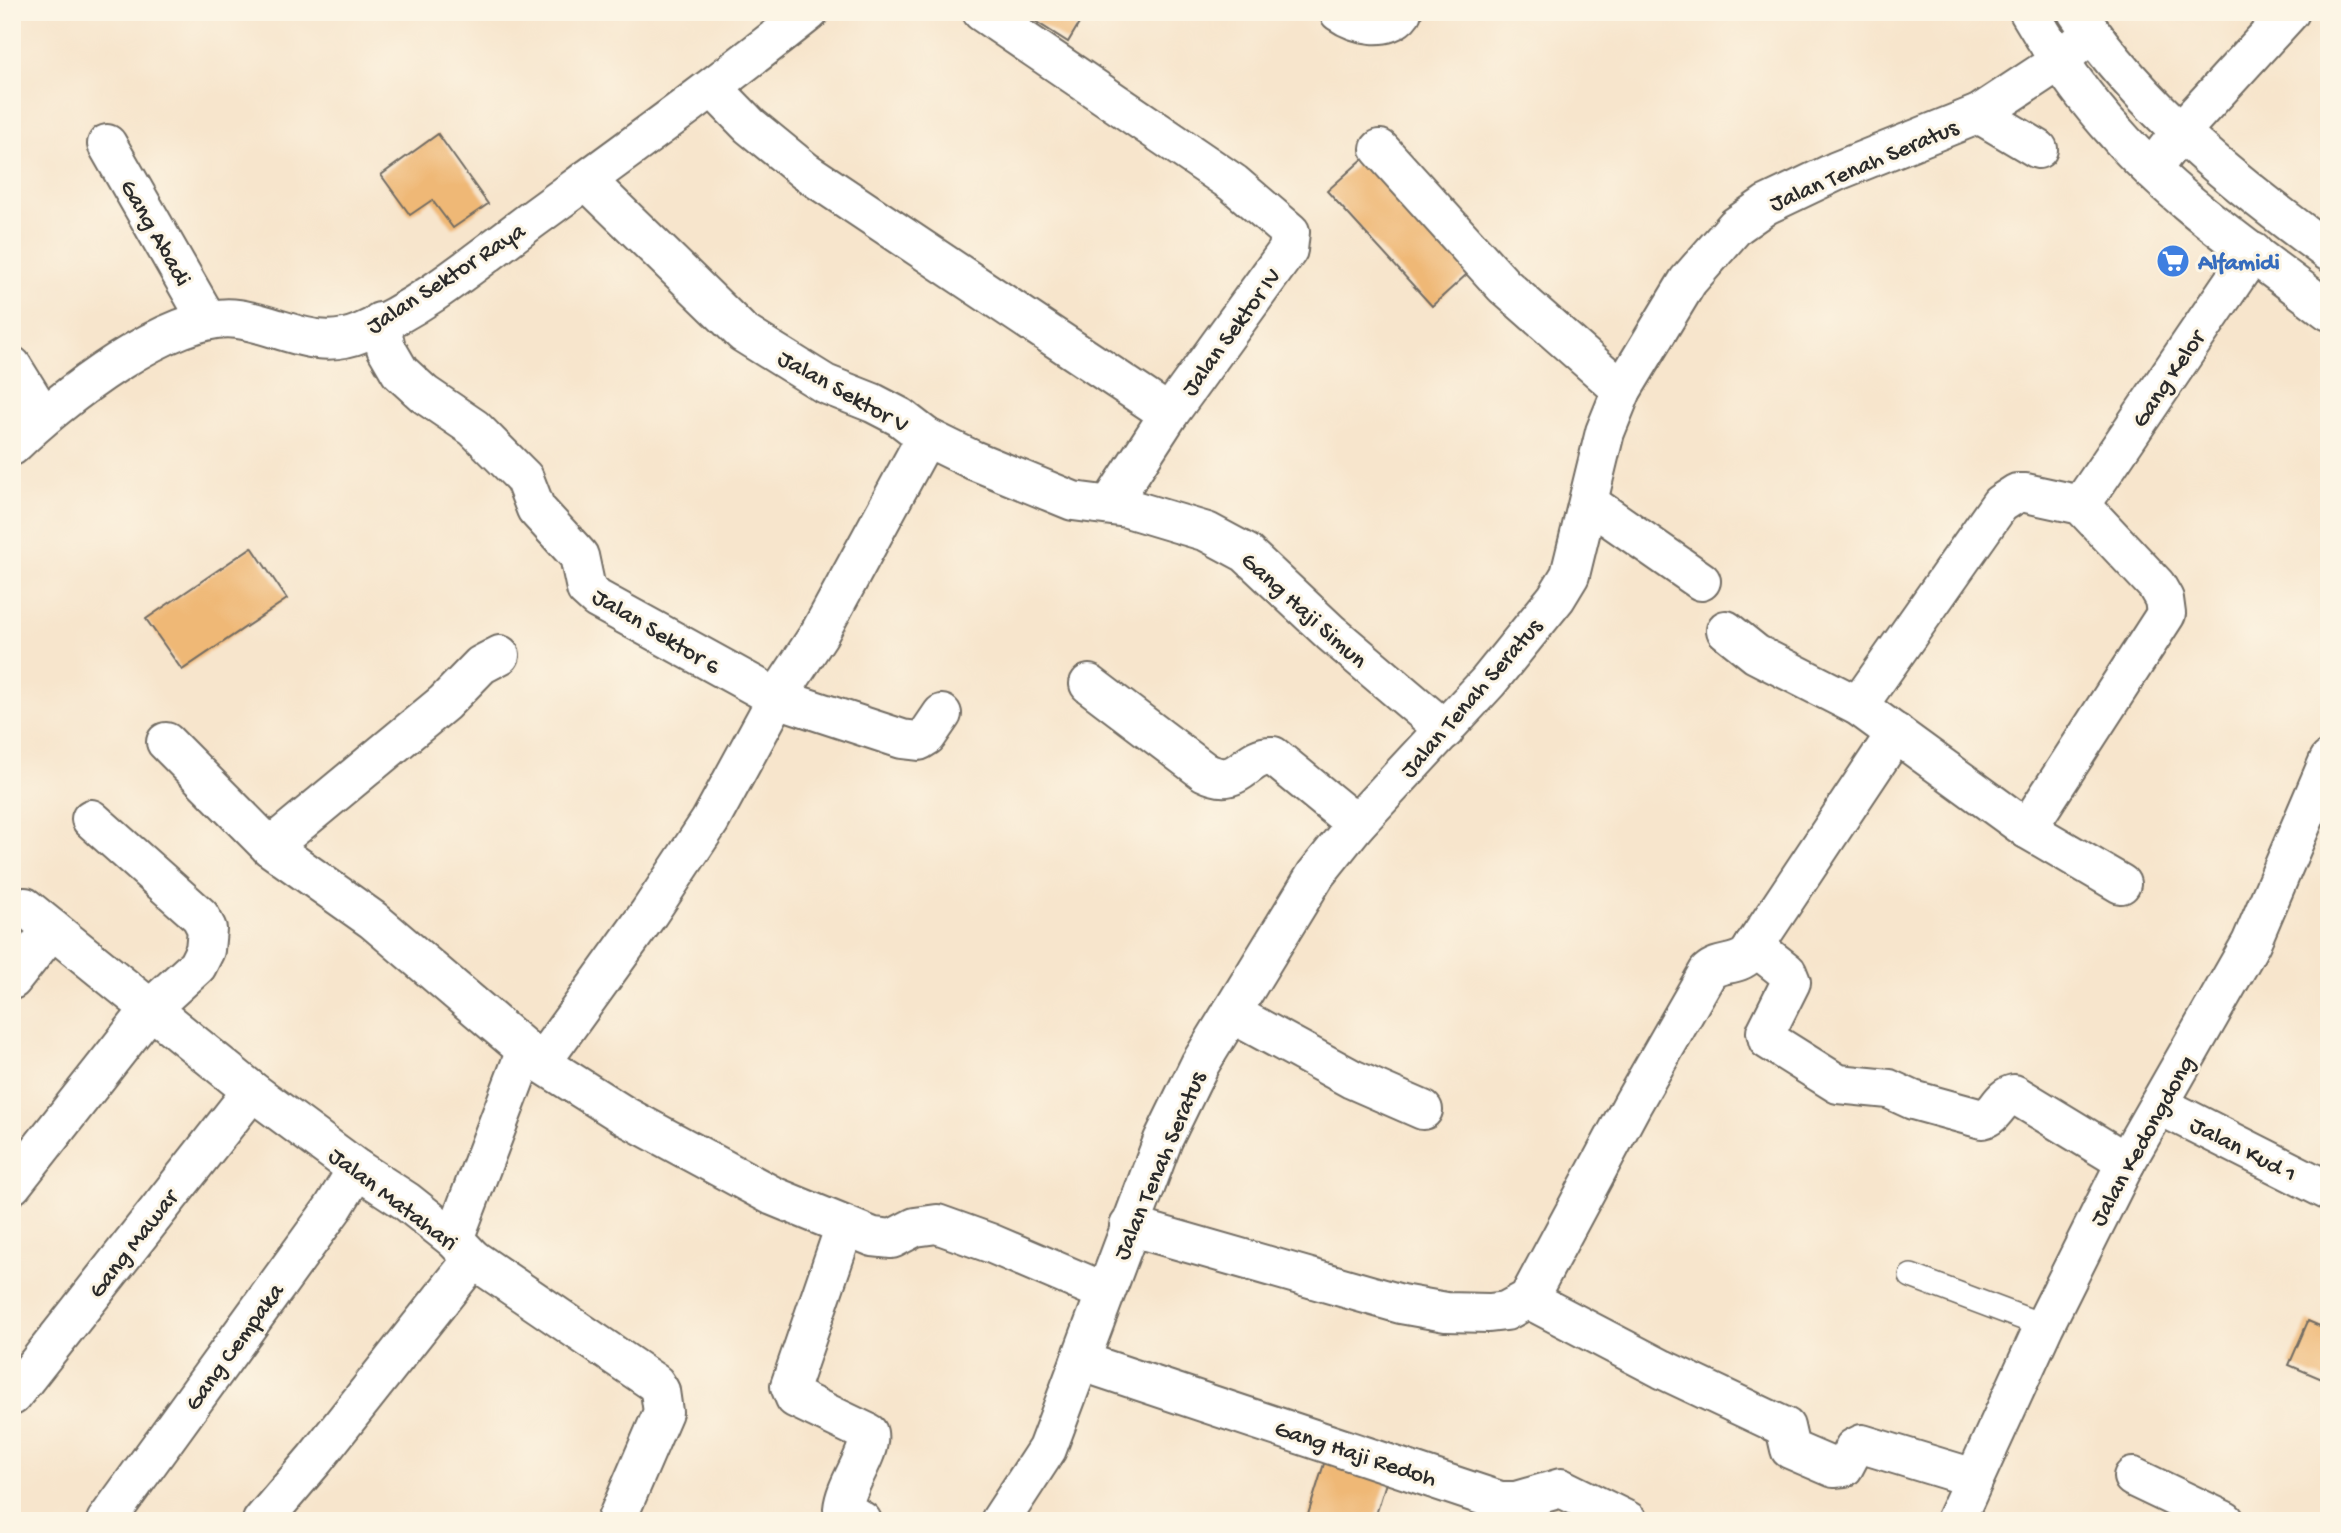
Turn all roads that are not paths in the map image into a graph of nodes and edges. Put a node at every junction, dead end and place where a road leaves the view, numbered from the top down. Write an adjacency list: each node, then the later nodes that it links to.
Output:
1 (809, 12): 9 (street, Jalan Sektor Raya)
2 (982, 12): 24 (street, Jalan Sektor IV)
3 (1339, 12): 4 (street)
4 (1402, 12)
5 (2029, 12): 8 (street)
6 (2290, 12): 11 (street)
7 (2084, 23): 8 (street, Jalan Tenah Seratus); 11 (street)
8 (2058, 62): 10 (street, Jalan Tenah Seratus); 15 (street)
9 (713, 88): 16 (street, Jalan Sektor Raya); 24 (street, Jalan Sektor IV)
10 (1979, 114): 14 (street); 23 (street, Jalan Tenah Seratus)
11 (2180, 132): 15 (street); 18 (street)
12 (107, 144): 20 (street, Gang Abadi)
13 (1380, 149): 23 (street)
14 (2038, 149)
15 (2152, 169): 17 (street)
16 (586, 180): 21 (street, Jalan Sektor Raya); 26 (street, Jalan Sektor V)
17 (2253, 252): 19 (street); 30 (street, Gang Kelor)
18 (2329, 252)
19 (2329, 311)
20 (207, 319): 21 (street, Jalan Sektor Raya); 25 (street, Jalan Sektor Raya)
21 (380, 322): 35 (street, Jalan Sektor 6)
22 (12, 366): 25 (street)
23 (1622, 390): 28 (street, Jalan Tenah Seratus)
24 (1169, 414): 29 (street)
25 (43, 416): 27 (street, Jalan Sektor Raya)
26 (926, 437): 29 (street, Jalan Sektor V); 35 (street)
27 (12, 446)
28 (1589, 503): 31 (street); 38 (street, Jalan Tenah Seratus)
29 (1110, 505): 38 (street, Gang Haji Simun)
30 (2081, 505): 36 (street); 44 (street)
31 (1701, 581)
32 (1726, 630): 36 (street)
33 (500, 655): 45 (street)
34 (1090, 684): 43 (street)
35 (777, 698): 37 (street, Jalan Sektor 6); 51 (street)
36 (1858, 706): 39 (street)
37 (942, 714)
38 (1445, 730): 43 (street, Jalan Tenah Seratus)
39 (1896, 733): 44 (street); 47 (street)
40 (166, 742): 45 (street)
41 (2329, 760): 53 (street, Jalan Kedongdong)
42 (91, 819): 49 (street)
43 (1356, 824): 50 (street, Jalan Tenah Seratus)
44 (2027, 829): 46 (street)
45 (270, 847): 51 (street)
46 (2122, 884)
47 (1754, 946): 55 (street); 64 (street)
48 (12, 980): 49 (street, Jalan Matahari)
49 (152, 1007): 52 (street, Jalan Matahari); 57 (street)
50 (1231, 1013): 54 (street); 60 (street, Jalan Tenah Seratus)
51 (533, 1056): 59 (street); 61 (street)
52 (251, 1091): 56 (street, Jalan Matahari); 67 (street, Gang Mawar)
53 (2159, 1105): 55 (street, Jalan Kedongdong); 58 (street, Jalan Kud 1)
54 (1423, 1110)
55 (2126, 1162): 65 (street, Jalan Kedongdong)
56 (357, 1169): 61 (street, Jalan Matahari); 71 (street, Gang Cempaka)
57 (12, 1185)
58 (2329, 1191)
59 (845, 1226): 63 (street); 74 (street)
60 (1129, 1226): 63 (street, Jalan Tenah Seratus); 64 (street)
61 (463, 1249): 72 (street); 73 (street, Jalan Matahari)
62 (1911, 1276): 65 (lane)
63 (1105, 1292): 66 (street, Jalan Tenah Seratus)
64 (1528, 1299): 69 (street)
65 (2044, 1326): 69 (street, Jalan Kedongdong)
66 (1080, 1361): 70 (street, Gang Haji Redoh); 75 (street, Jalan Tenah Seratus)
67 (12, 1396)
68 (2133, 1477): 78 (street)
69 (1974, 1478): 77 (street, Jalan Kedongdong)
70 (1545, 1505): 76 (street, Gang Haji Redoh)
71 (106, 1521)
72 (262, 1521)
73 (616, 1521)
74 (862, 1521)
75 (1000, 1521)
76 (1628, 1521)
77 (1955, 1521)
78 (2225, 1521)

